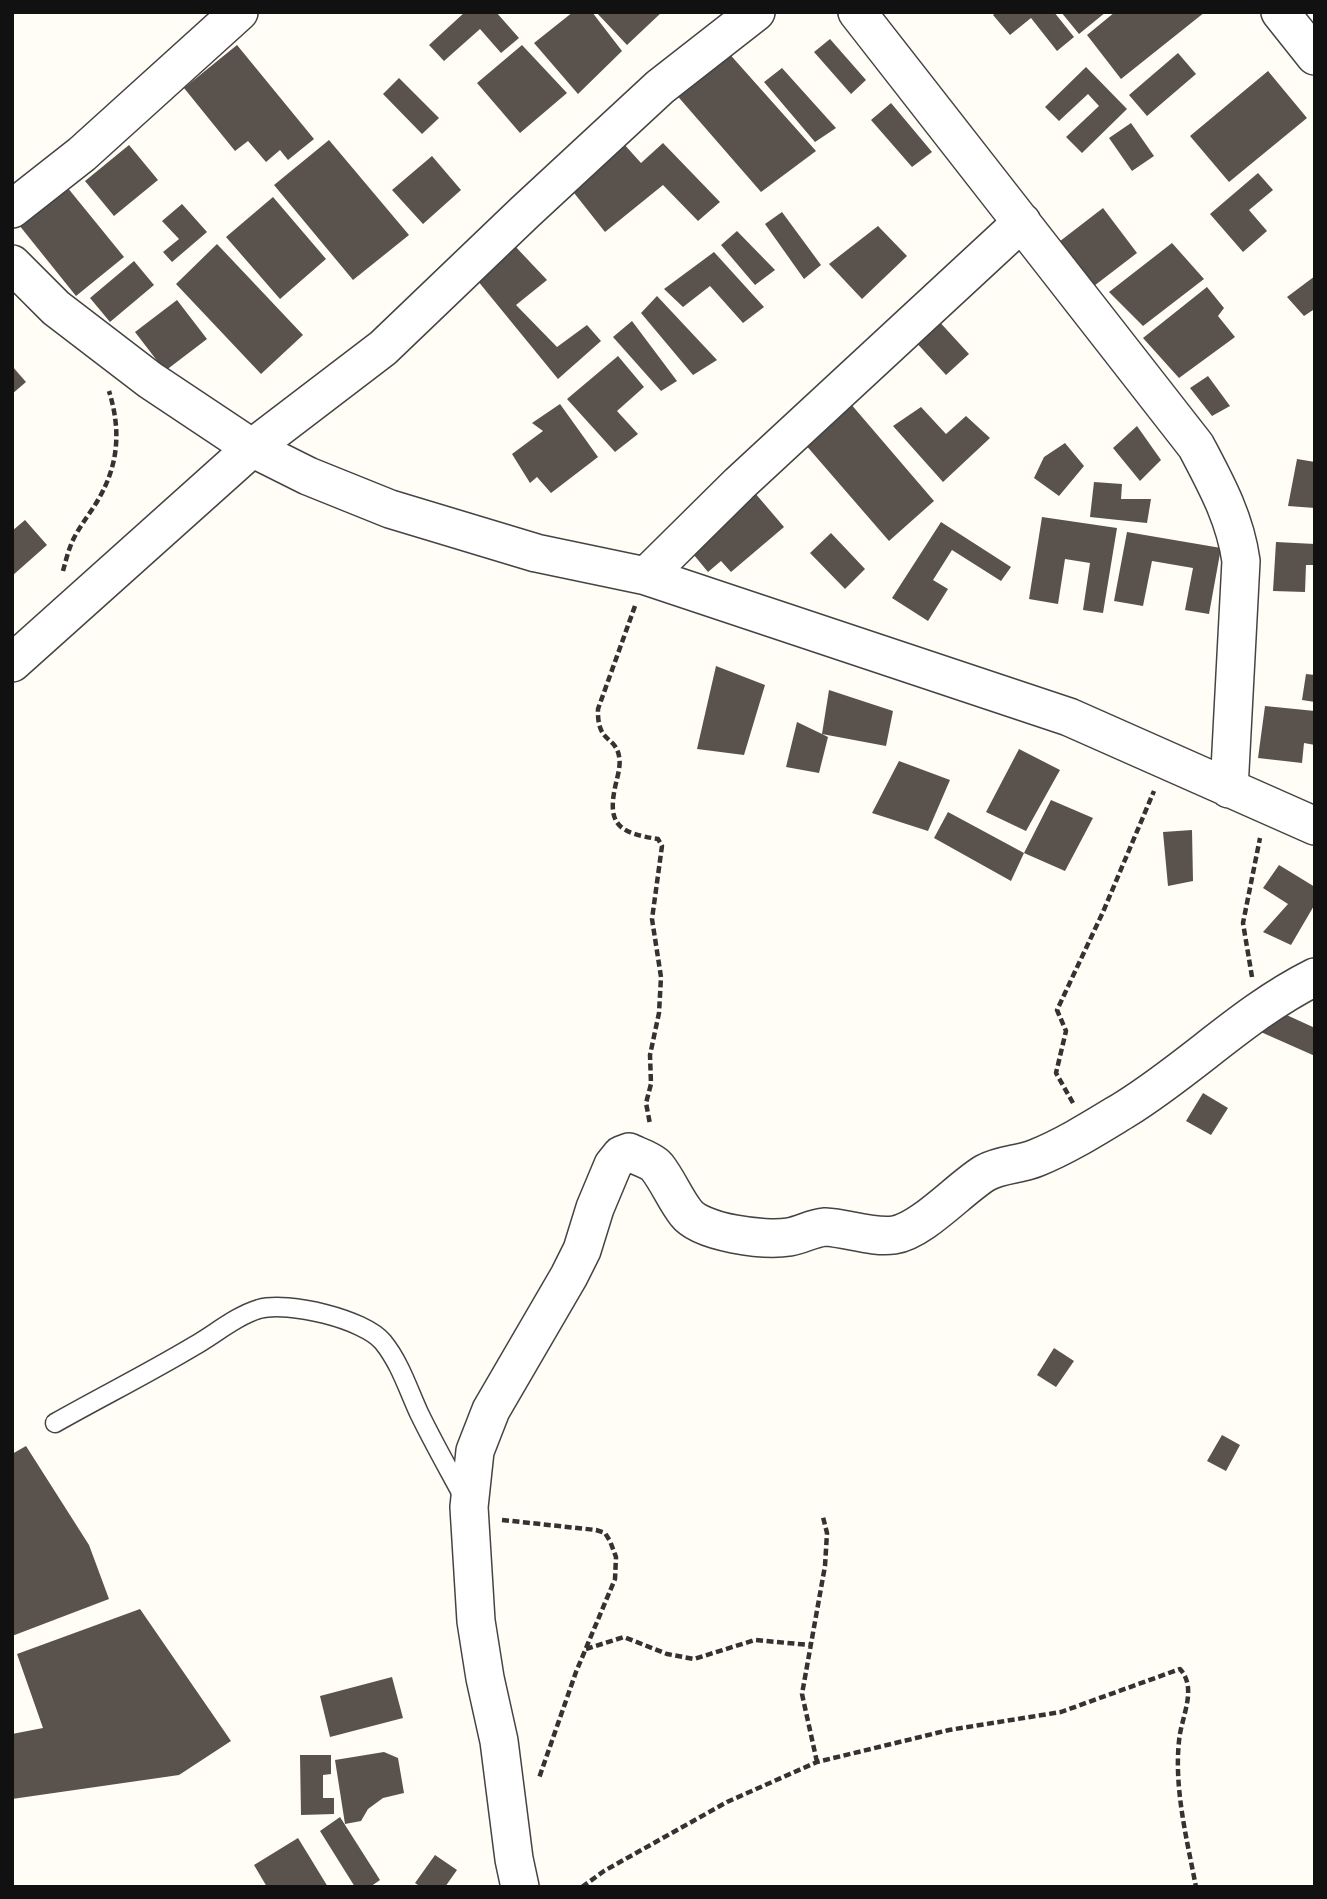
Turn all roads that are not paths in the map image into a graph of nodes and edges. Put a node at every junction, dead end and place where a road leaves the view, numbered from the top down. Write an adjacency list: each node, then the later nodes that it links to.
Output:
1 (239, 12): 6 (street)
2 (756, 12): 9 (street)
3 (857, 12): 7 (street)
4 (1280, 12): 5 (street)
5 (1315, 57)
6 (12, 209)
7 (1022, 222): 10 (street); 12 (street)
8 (12, 264): 9 (street)
9 (252, 448): 10 (street); 11 (street)
10 (646, 576): 12 (street)
11 (12, 663)
12 (1229, 789): 13 (street)
13 (1315, 826)
14 (1315, 977): 16 (street)
15 (55, 1423): 16 (lane)
16 (469, 1507): 17 (street)
17 (520, 1887)

